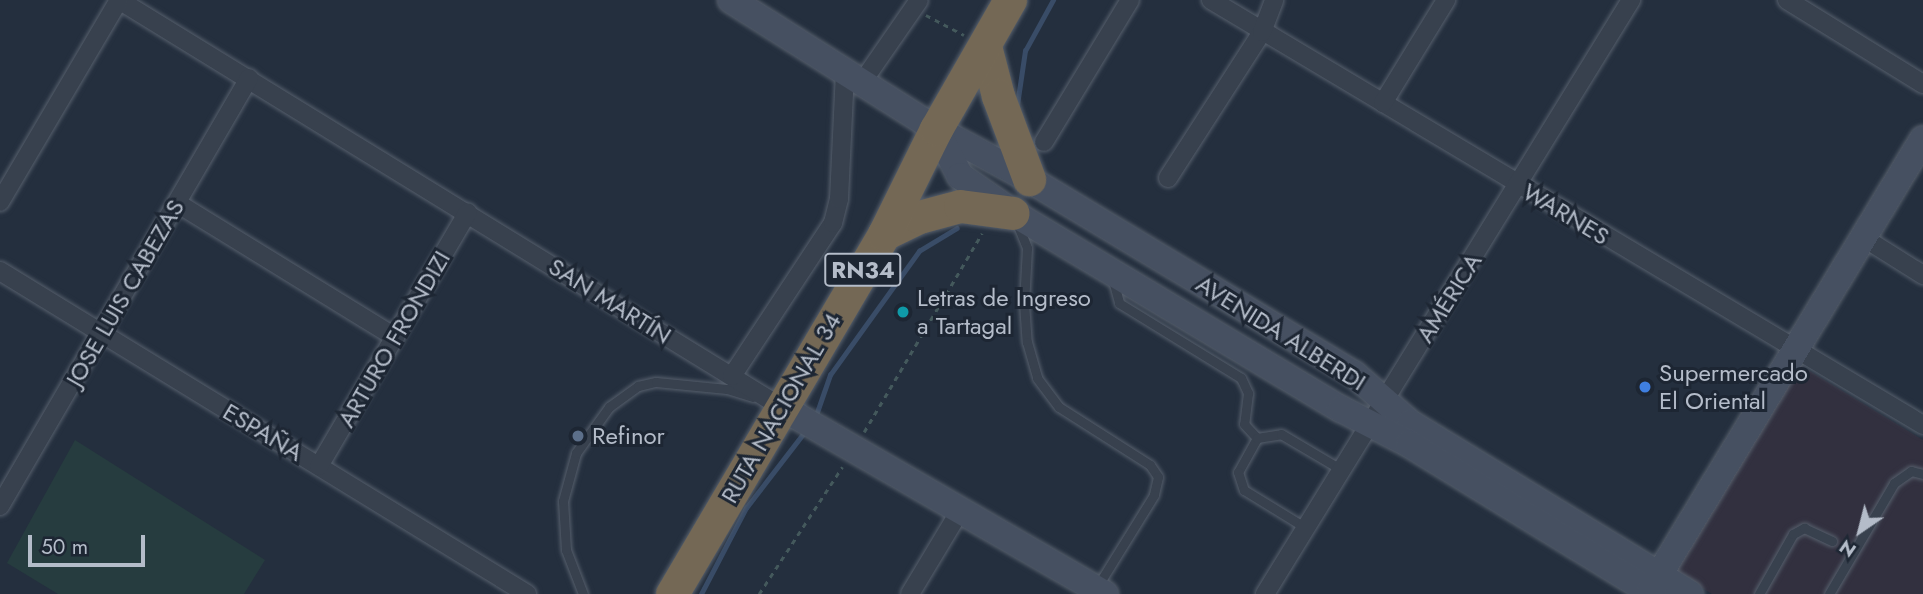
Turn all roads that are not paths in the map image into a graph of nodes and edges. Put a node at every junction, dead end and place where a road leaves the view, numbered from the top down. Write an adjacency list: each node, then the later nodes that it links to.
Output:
1 (119, 0): 14 (street, SAN MARTÍN); 23 (street)
2 (731, 0): 13 (main road, AVENIDA ALBERDI)
3 (1010, 0): 12 (highway, RUTA NACIONAL 34 / RN34)
4 (1130, 0): 19 (street)
5 (1211, 0): 11 (street, WARNES)
6 (1274, 0): 11 (street)
7 (1446, 0): 16 (street)
8 (1631, 0): 22 (street, AMÉRICA)
9 (1787, 0): 15 (street)
10 (916, 4): 13 (street)
11 (1262, 32): 16 (street, WARNES); 20 (street)
12 (985, 46): 17 (highway, RUTA NACIONAL 34 / RN34); 21 (highway)
13 (854, 76): 17 (main road, AVENIDA ALBERDI); 36 (street)
14 (249, 78): 24 (street, JOSE LUIS CABEZAS); 25 (street, SAN MARTÍN)
15 (1923, 84)
16 (1383, 103): 22 (street, WARNES)
17 (936, 129): 21 (main road, AVENIDA ALBERDI); 26 (main road, AVENIDA ALBERDI); 27 (highway, RUTA NACIONAL 34 / RN34)
18 (1923, 139): 28 (main road)
19 (1044, 142)
20 (1168, 178)
21 (1030, 179): 29 (main road, AVENIDA ALBERDI)
22 (1519, 186): 35 (street, WARNES); 37 (street, AMÉRICA)
23 (0, 202)
24 (177, 203): 33 (street, JOSE LUIS CABEZAS); 34 (street)
25 (468, 212): 34 (street, ARTURO FRONDIZI); 36 (street, SAN MARTÍN)
26 (1013, 212): 27 (highway); 31 (main road, AVENIDA ALBERDI); 51 (lane)
27 (884, 234): 38 (highway, RUTA NACIONAL 34 / RN34)
28 (1864, 238): 32 (street); 35 (main road)
29 (1130, 240): 31 (main road); 37 (main road, AVENIDA ALBERDI)
30 (0, 271): 33 (street, ESPAÑA)
31 (1111, 271): 39 (main road, AVENIDA ALBERDI); 41 (lane)
32 (1923, 275)
33 (103, 334): 42 (street, ESPAÑA); 45 (street, JOSE LUIS CABEZAS)
34 (395, 337): 42 (street, ARTURO FRONDIZI)
35 (1796, 350): 40 (street, WARNES); 50 (main road)
36 (732, 376): 38 (street, SAN MARTÍN)
37 (1385, 402): 39 (street, AMÉRICA); 50 (main road, AVENIDA ALBERDI)
38 (781, 407): 46 (main road, SAN MARTÍN); 49 (lane); 55 (highway, RUTA NACIONAL 34 / RN34)
39 (1371, 424): 43 (street, AMÉRICA); 50 (main road, AVENIDA ALBERDI)
40 (1923, 425)
41 (1257, 438): 43 (lane); 47 (lane)
42 (319, 467): 52 (street, ESPAÑA)
43 (1342, 470): 47 (street, AMÉRICA)
44 (1923, 474): 60 (lane)
45 (0, 506)
46 (961, 509): 51 (main road, SAN MARTÍN); 56 (street)
47 (1306, 528): 57 (street, AMÉRICA)
48 (1832, 541): 59 (lane)
49 (576, 582): 53 (lane); 54 (lane)
50 (1652, 589): 58 (main road, AVENIDA ALBERDI)
51 (1098, 592)
52 (527, 594)
53 (569, 594)
54 (583, 594)
55 (673, 594)
56 (910, 594)
57 (1265, 594)
58 (1690, 594)
59 (1759, 594)
60 (1829, 594)

